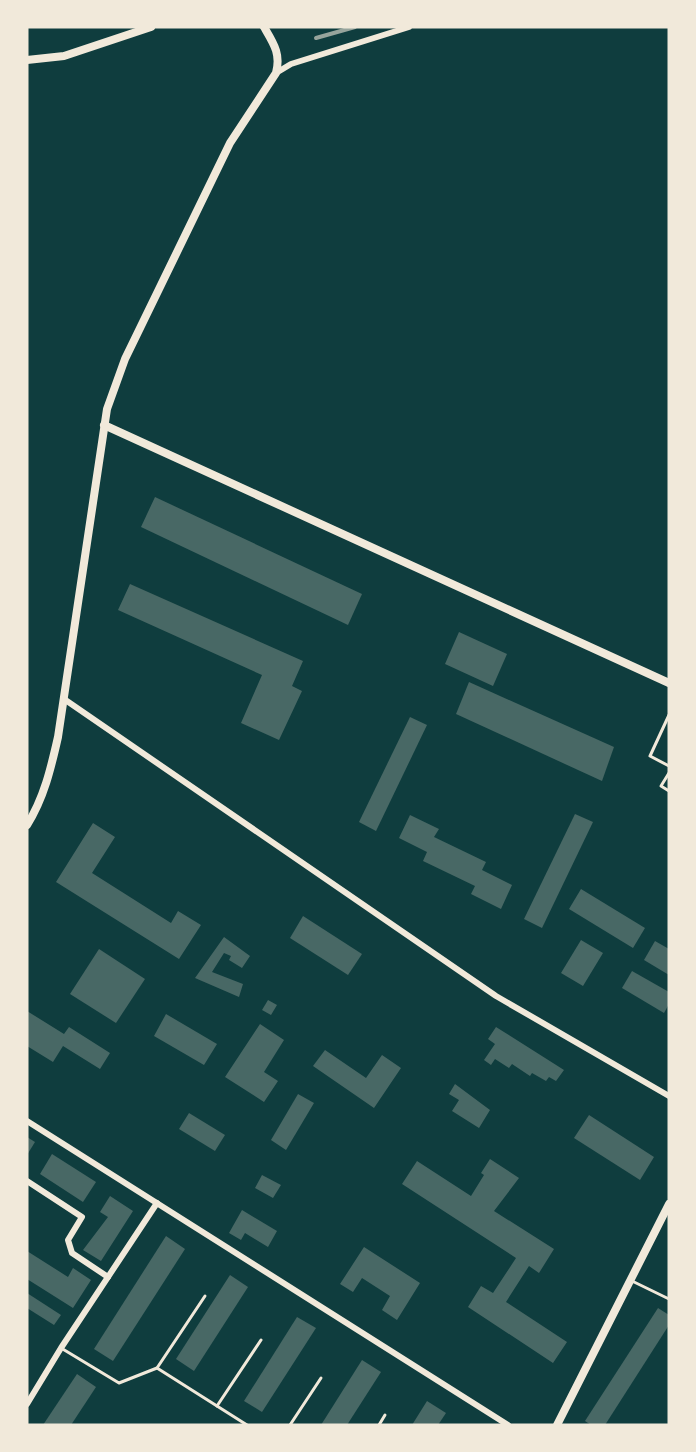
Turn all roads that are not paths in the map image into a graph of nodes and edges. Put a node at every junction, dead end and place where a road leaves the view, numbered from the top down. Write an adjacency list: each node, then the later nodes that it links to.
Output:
1 (151, 27): 4 (street)
2 (409, 27): 5 (street)
3 (264, 29): 5 (street)
4 (27, 60)
5 (276, 73): 6 (street)
6 (104, 426): 7 (street); 8 (street)
7 (669, 683)
8 (64, 699): 13 (street); 14 (street)
9 (669, 715): 10 (lane)
10 (669, 766)
11 (669, 773): 12 (lane)
12 (669, 791)
13 (27, 825)
14 (669, 1096)
15 (27, 1121): 17 (street)
16 (27, 1181): 19 (street)
17 (157, 1203): 19 (street); 33 (street)
18 (669, 1204): 20 (street)
19 (108, 1277): 24 (street)
20 (631, 1280): 22 (lane); 34 (street)
21 (206, 1296): 25 (lane)
22 (669, 1299)
23 (261, 1340): 28 (lane)
24 (61, 1348): 25 (lane); 27 (street)
25 (157, 1368): 28 (lane)
26 (321, 1378): 31 (lane)
27 (27, 1404)
28 (217, 1406): 30 (lane)
29 (385, 1415): 32 (lane)
30 (247, 1425)
31 (290, 1425)
32 (379, 1425)
33 (508, 1425)
34 (557, 1425)

